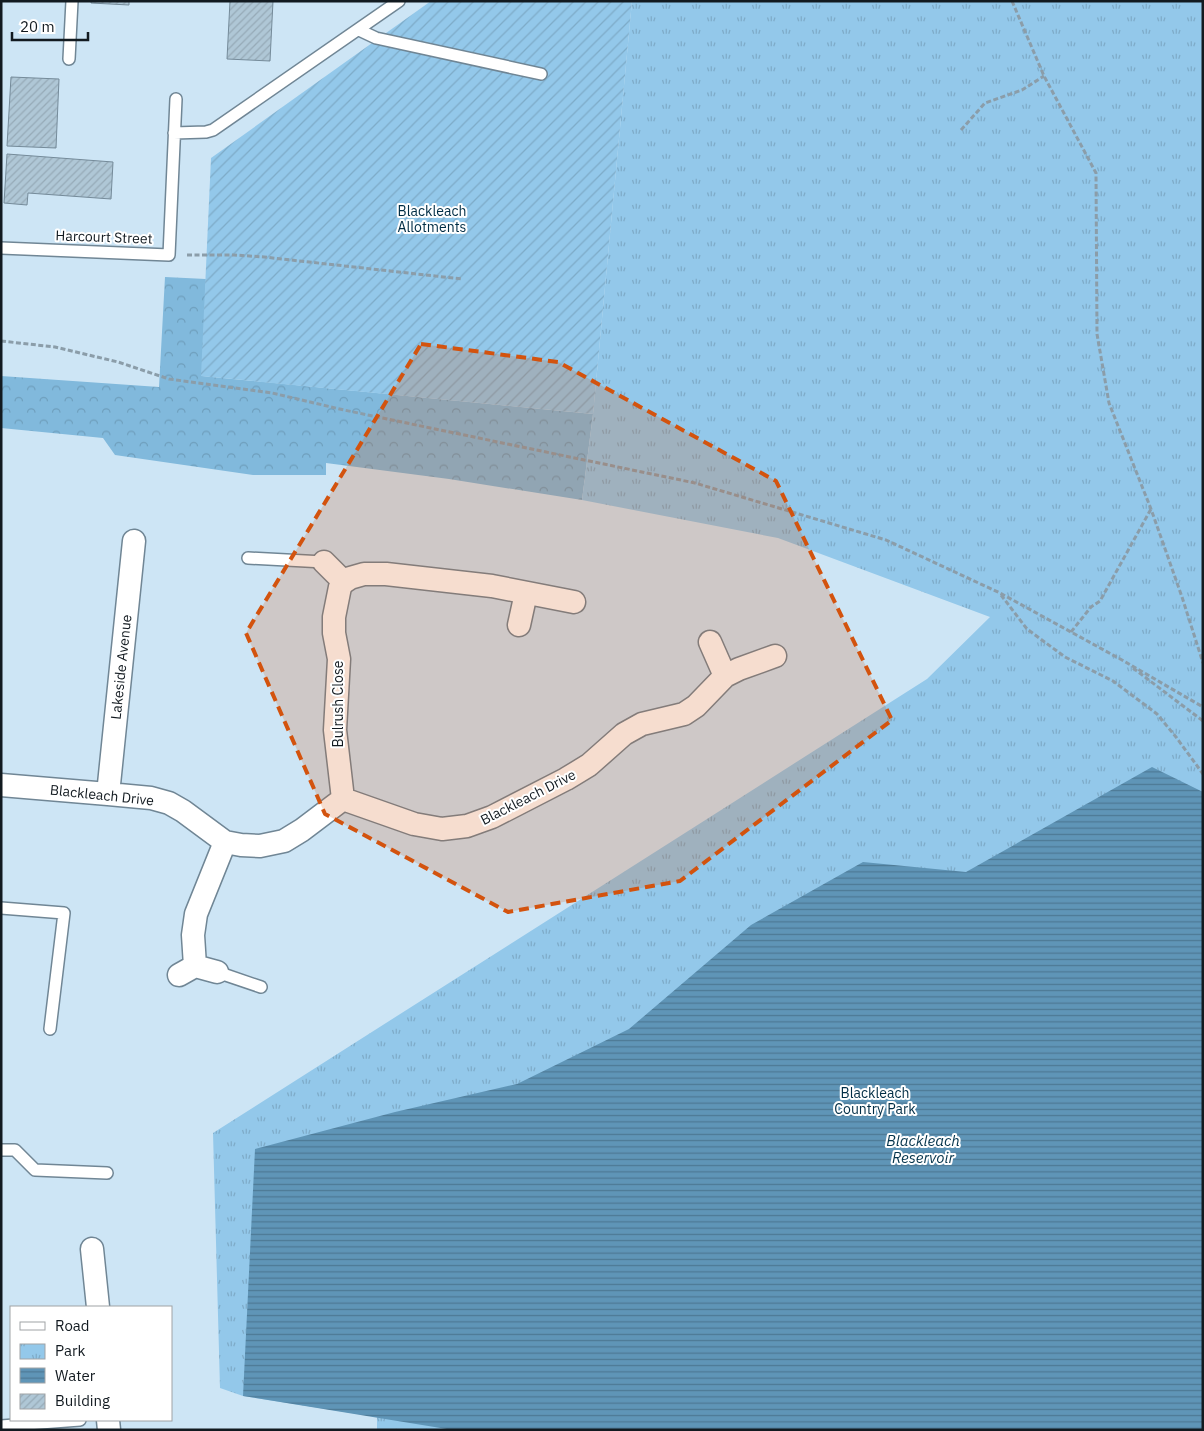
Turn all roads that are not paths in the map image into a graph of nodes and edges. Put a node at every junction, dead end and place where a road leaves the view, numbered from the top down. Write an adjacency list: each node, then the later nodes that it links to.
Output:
1 (72, 1): 4 (lane)
2 (399, 1): 3 (lane)
3 (359, 30): 5 (lane); 7 (lane)
4 (70, 59)
5 (541, 74)
6 (176, 99): 7 (lane, Harcourt Street)
7 (174, 133): 8 (lane, Harcourt Street)
8 (1, 248)
9 (132, 540): 20 (street, Lakeside Avenue)
10 (248, 558): 11 (lane)
11 (324, 562): 12 (street)
12 (344, 582): 13 (street); 21 (street, Bulrush Close)
13 (526, 593): 14 (street); 15 (street)
14 (574, 602)
15 (520, 625)
16 (710, 642): 18 (street)
17 (775, 656): 18 (street, Blackleach Drive)
18 (725, 676): 21 (street, Blackleach Drive)
19 (1, 785): 20 (street, Blackleach Drive)
20 (108, 794): 22 (street, Blackleach Drive)
21 (342, 799): 22 (street, Blackleach Drive)
22 (225, 842): 24 (street)
23 (1, 908): 26 (lane)
24 (217, 972): 25 (lane)
25 (261, 987)
26 (50, 1030)
27 (1, 1150): 28 (lane)
28 (107, 1173)
29 (92, 1249): 30 (street)
30 (98, 1306)
31 (67, 1421): 32 (lane)
32 (1, 1426)

